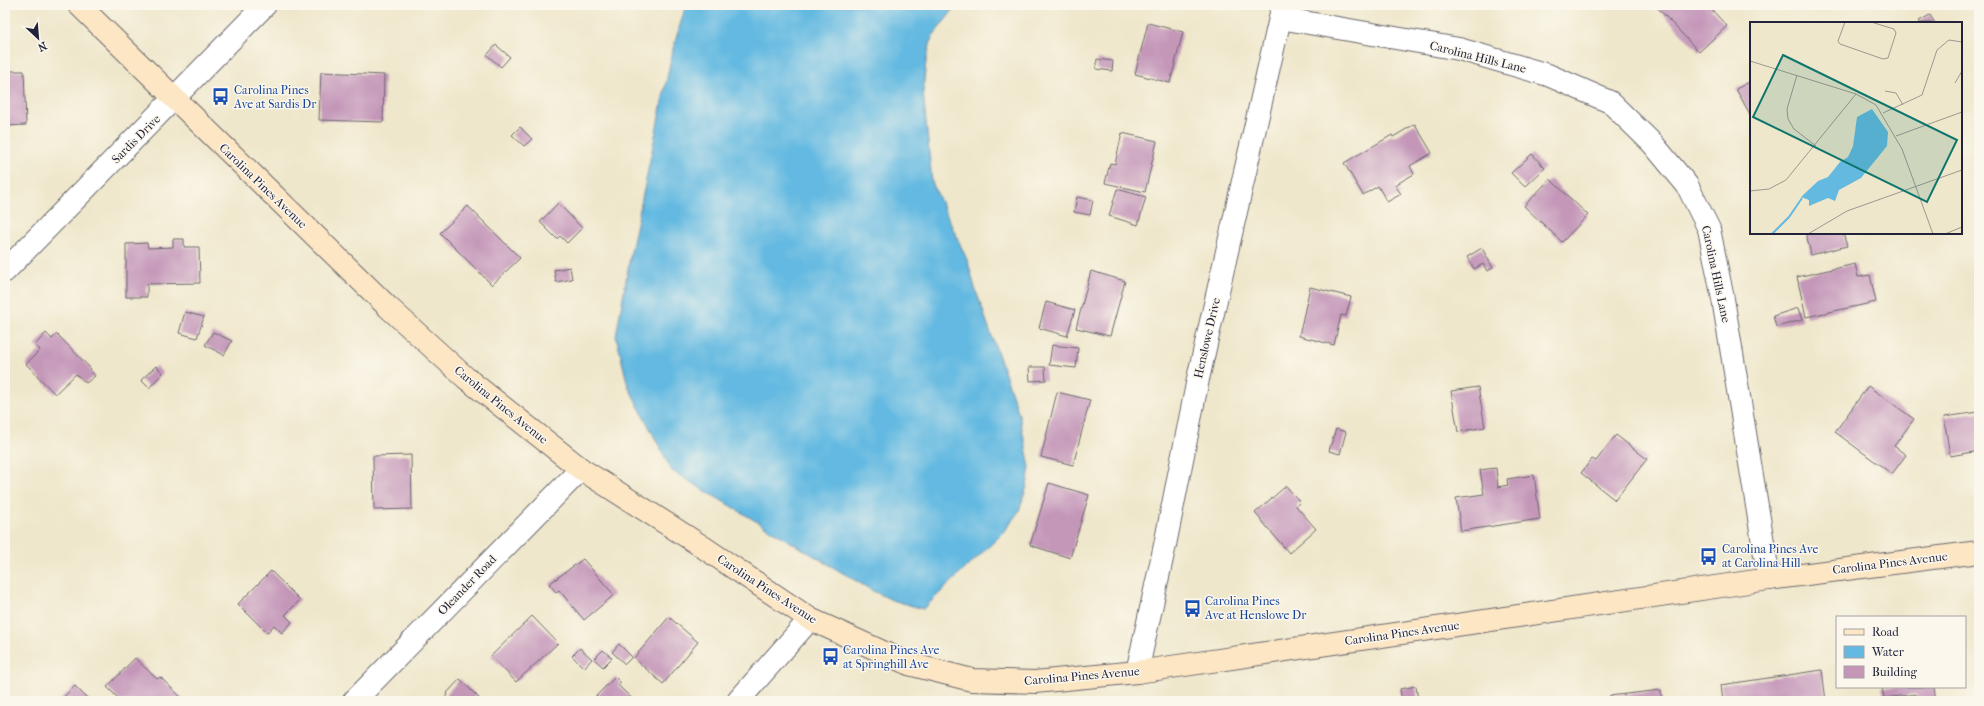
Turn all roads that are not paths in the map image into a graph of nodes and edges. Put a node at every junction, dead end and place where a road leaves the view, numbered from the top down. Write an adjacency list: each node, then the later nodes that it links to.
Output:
1 (79, 5): 4 (street, Carolina Pines Avenue)
2 (265, 5): 4 (street, Sardis Drive)
3 (1281, 11): 8 (street, Carolina Hills Lane); 10 (street, Henslowe Drive)
4 (174, 99): 5 (street, Sardis Drive); 6 (street, Carolina Pines Avenue)
5 (5, 271)
6 (581, 469): 9 (street, Carolina Pines Avenue); 11 (street, Oleander Road)
7 (1979, 552): 8 (street, Carolina Pines Avenue)
8 (1769, 579): 10 (street, Carolina Pines Avenue)
9 (810, 619): 10 (street, Carolina Pines Avenue); 12 (street)
10 (1137, 672)
11 (354, 701)
12 (738, 701)

